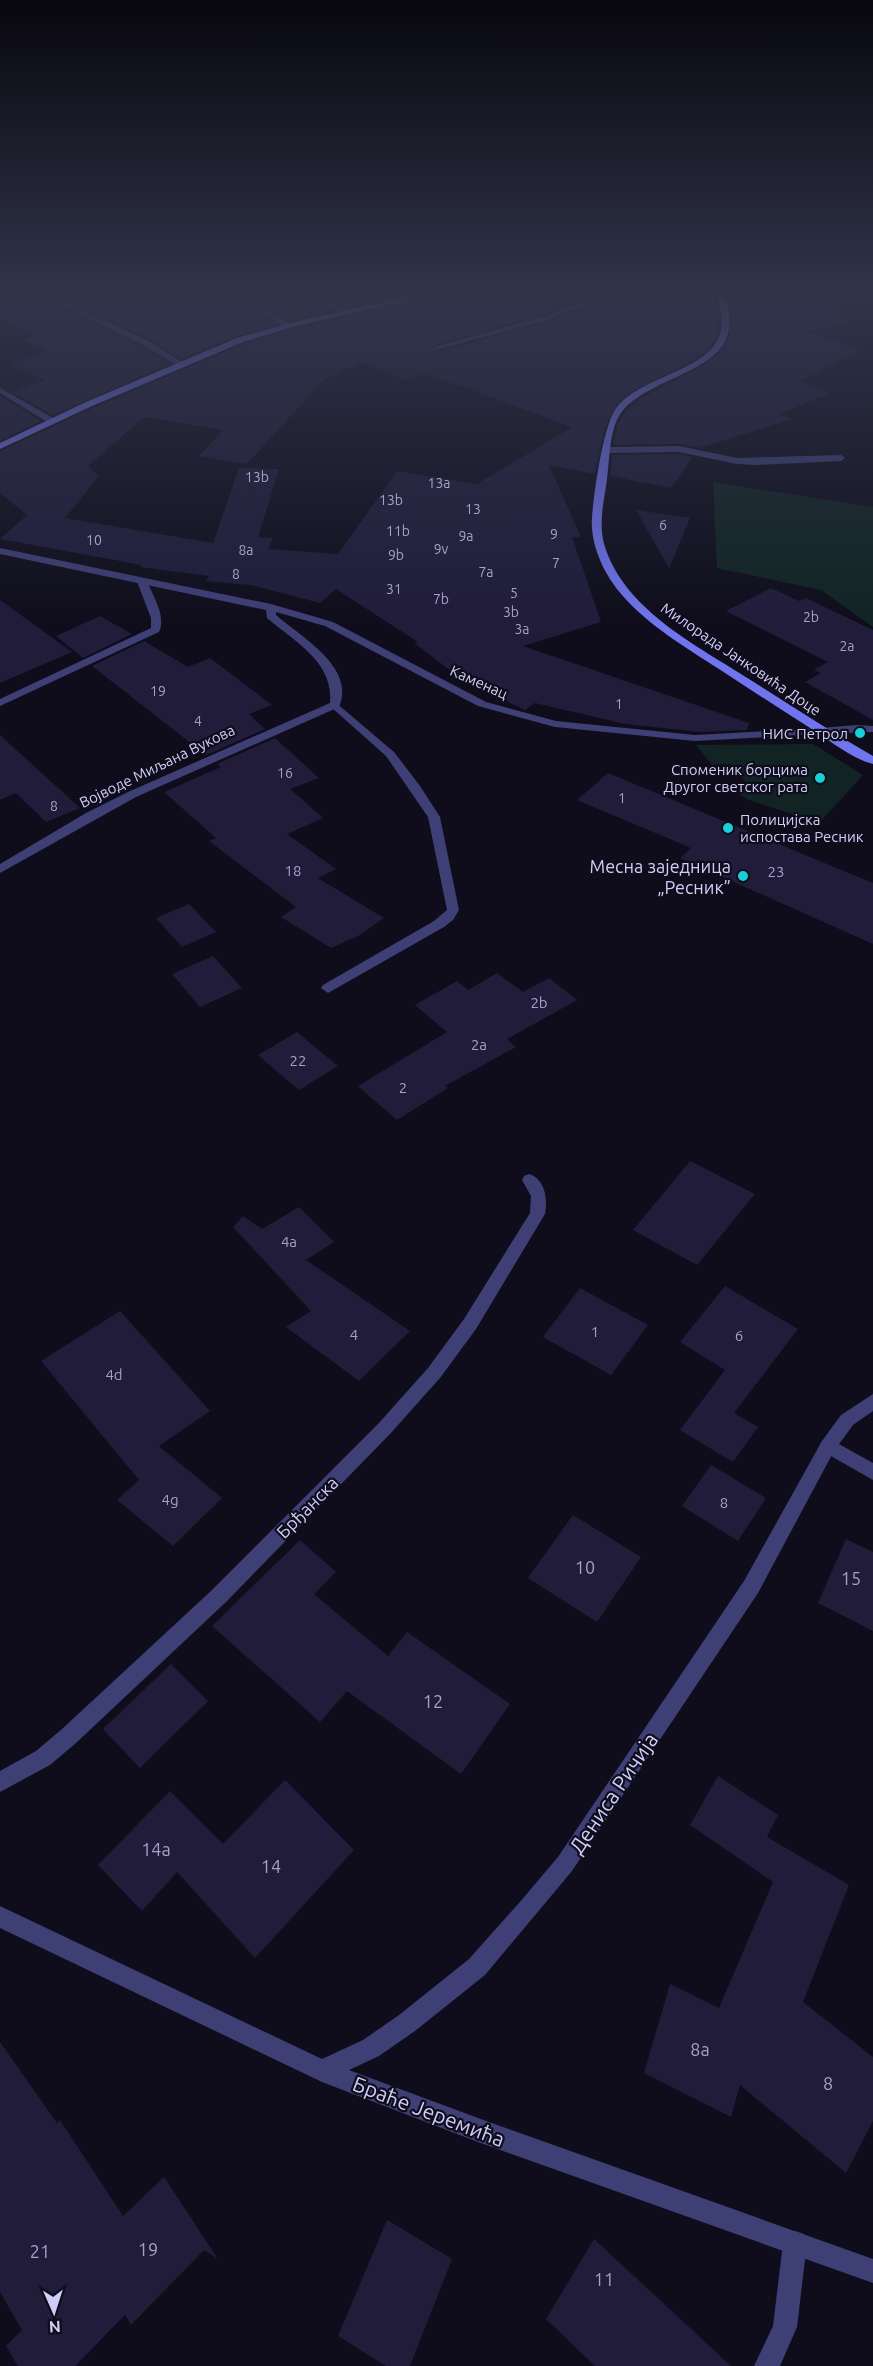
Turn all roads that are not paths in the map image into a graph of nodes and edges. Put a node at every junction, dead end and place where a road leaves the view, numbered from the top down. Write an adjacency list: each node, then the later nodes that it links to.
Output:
1 (22, 403): 4 (street)
2 (92, 403): 4 (street)
3 (626, 403): 6 (street, Милорада Јанковића Доце)
4 (52, 421): 5 (street)
5 (0, 446)
6 (607, 450): 7 (street); 14 (street, Милорада Јанковића Доце)
7 (841, 458)
8 (0, 551): 9 (street, Каменац)
9 (141, 579): 10 (street, Каменац); 11 (street)
10 (271, 607): 12 (street); 14 (street, Каменац)
11 (0, 703)
12 (335, 705): 16 (street, Војводе Миљана Вукова); 17 (street)
13 (873, 729): 14 (street, Каменац)
14 (821, 731): 15 (street, Милорада Јанковића Доце)
15 (873, 761)
16 (0, 869)
17 (328, 988)
18 (529, 1180): 22 (street, Брђанска)
19 (873, 1401): 20 (street, Дениса Ричија)
20 (828, 1446): 21 (street); 24 (street, Дениса Ричија)
21 (873, 1472)
22 (0, 1782)
23 (0, 1917): 24 (street, Браће Јеремића)
24 (322, 2071): 25 (street, Браће Јеремића)
25 (795, 2243): 26 (street, Браће Јеремића); 27 (street)
26 (873, 2271)
27 (767, 2366)

